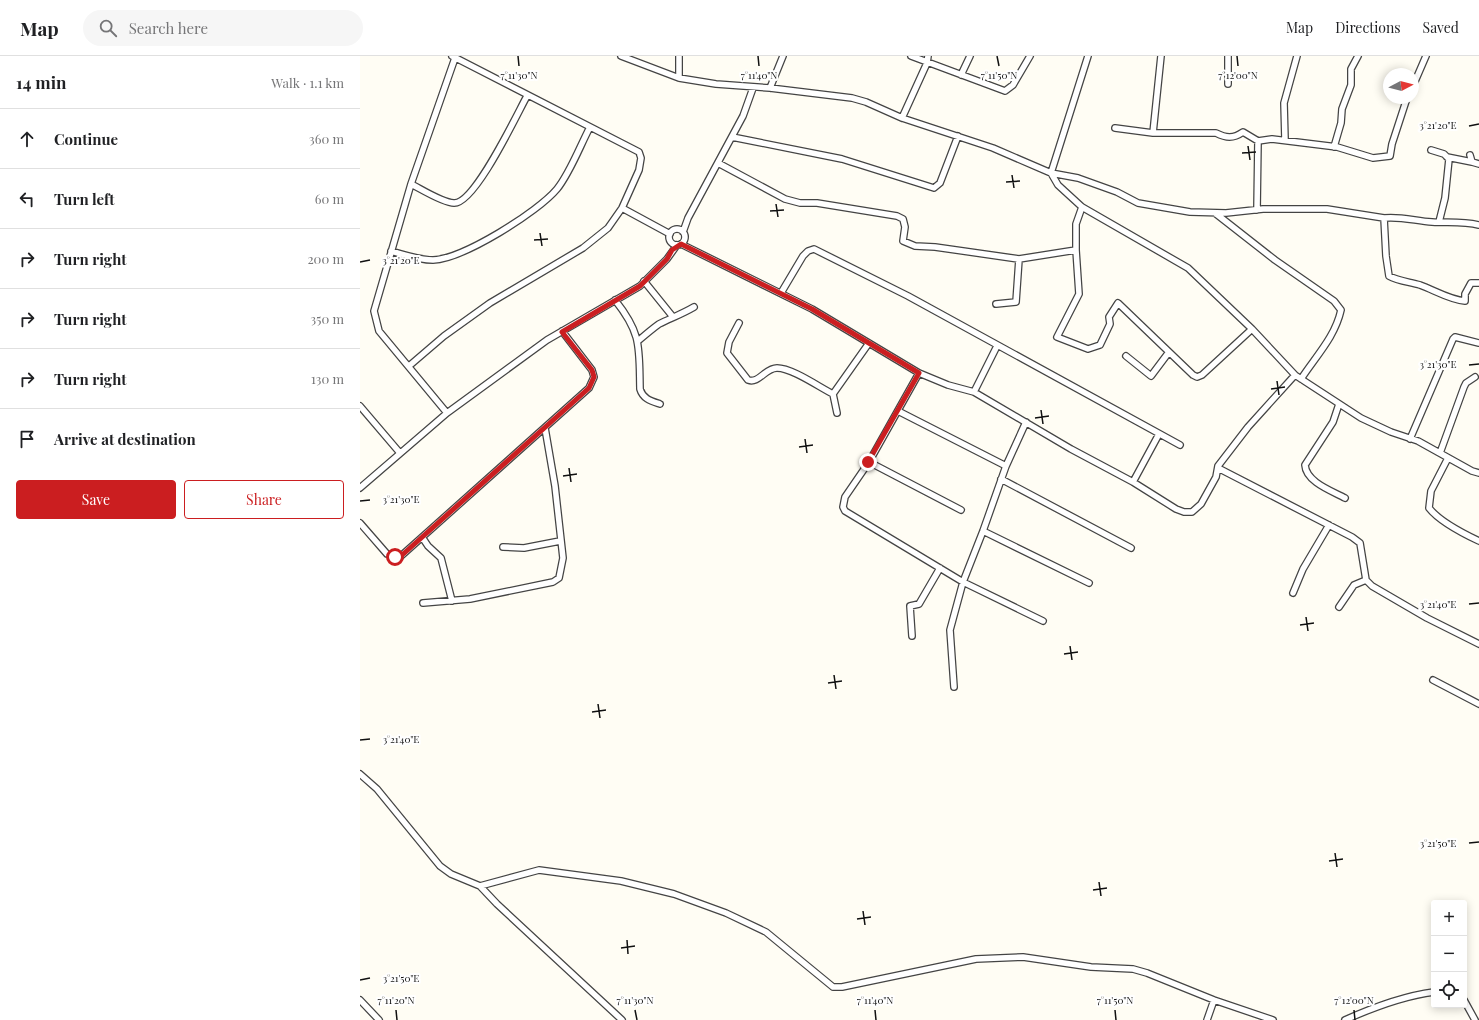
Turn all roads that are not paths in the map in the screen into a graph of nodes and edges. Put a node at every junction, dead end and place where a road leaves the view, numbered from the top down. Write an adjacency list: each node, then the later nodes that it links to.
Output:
1 (621, 56): 18 (street)
2 (679, 56): 18 (street)
3 (783, 56): 21 (street)
4 (911, 56): 15 (street)
5 (928, 56): 15 (street)
6 (970, 56): 17 (street)
7 (1030, 56): 17 (street)
8 (1088, 56): 39 (street)
9 (1161, 56): 27 (street)
10 (1228, 56): 19 (street)
11 (1298, 56): 30 (street)
12 (1358, 56): 32 (street)
13 (1426, 56): 16 (street)
14 (454, 57): 22 (street); 40 (street)
15 (927, 63): 17 (street); 24 (street)
16 (1419, 72)
17 (961, 75)
18 (679, 78): 20 (street)
19 (1228, 84)
20 (753, 88): 21 (street); 29 (street)
21 (770, 88): 24 (street)
22 (527, 96): 25 (street); 40 (street)
23 (1405, 104): 32 (street)
24 (902, 118): 28 (street)
25 (590, 127): 42 (street); 53 (street)
26 (1115, 128): 27 (street)
27 (1153, 133): 31 (street)
28 (958, 136): 29 (street); 39 (street)
29 (732, 137): 37 (street)
30 (1285, 140): 31 (street); 32 (street)
31 (1258, 141): 43 (street)
32 (1334, 148)
33 (1431, 150): 35 (street)
34 (1470, 155): 36 (street)
35 (1447, 157): 36 (street); 47 (street)
36 (1472, 162): 38 (street)
37 (718, 163): 45 (street); 54 (street)
38 (1479, 164)
39 (1051, 173): 41 (street); 44 (street)
40 (412, 184): 53 (street)
41 (1082, 207): 52 (street); 63 (street)
42 (622, 208): 50 (street); 71 (street)
43 (1257, 210): 44 (street); 46 (street)
44 (1214, 213): 75 (street)
45 (688, 218): 49 (street); 51 (street)
46 (1384, 218): 47 (street); 56 (street)
47 (1439, 222): 48 (street)
48 (1479, 225)
49 (676, 230): 50 (street); 51 (street)
50 (670, 234): 51 (street)
51 (680, 240): 55 (street); 57 (street)
52 (1076, 250): 54 (street); 69 (street)
53 (391, 251): 71 (street)
54 (1019, 259): 59 (street)
55 (644, 282): 58 (street); 61 (street)
56 (1479, 283)
57 (781, 293): 66 (street); 68 (street)
58 (615, 300): 64 (street); 65 (street)
59 (996, 304)
60 (694, 307): 61 (street)
61 (673, 317): 65 (street)
62 (739, 323): 77 (street)
63 (1252, 329): 69 (street); 73 (street)
64 (562, 332): 82 (street); 85 (street)
65 (638, 341): 78 (street)
66 (869, 343): 72 (street); 77 (street)
67 (1479, 343): 87 (street)
68 (997, 346): 76 (street); 86 (street)
69 (1169, 352): 70 (street)
70 (1126, 356)
71 (409, 366): 82 (street)
72 (919, 373): 76 (street); 81 (street)
73 (1295, 375): 75 (street); 94 (street)
74 (1475, 377): 90 (street)
75 (1301, 379): 79 (street)
76 (974, 392): 84 (street)
77 (833, 394): 83 (street)
78 (660, 404)
79 (1339, 404): 87 (street); 99 (street)
80 (360, 407): 89 (street)
81 (898, 411): 92 (street); 93 (street)
82 (447, 413): 89 (street)
83 (837, 413)
84 (1026, 422): 93 (street); 97 (street)
85 (545, 428): 104 (street); 105 (street)
86 (1158, 434): 88 (street); 97 (street)
87 (1410, 439): 90 (street)
88 (1180, 445)
89 (400, 453): 98 (street)
90 (1440, 453): 91 (street)
91 (1448, 458): 95 (street); 106 (street)
92 (868, 462): 100 (street); 109 (street)
93 (1006, 466): 96 (street)
94 (1218, 468): 97 (street); 102 (street)
95 (1479, 473)
96 (1001, 479): 103 (street); 108 (street)
97 (1133, 482)
98 (360, 488)
99 (1345, 498)
100 (961, 510)
101 (360, 523): 104 (street)
102 (1329, 525): 110 (street); 113 (street)
103 (984, 531): 111 (street); 112 (street)
104 (422, 536): 114 (street)
105 (560, 541): 107 (street); 114 (street)
106 (1479, 541)
107 (503, 548)
108 (1131, 548)
109 (940, 568): 111 (street); 118 (street)
110 (1366, 580): 116 (street); 119 (street)
111 (964, 582): 117 (street); 121 (street)
112 (1089, 584)
113 (1293, 593)
114 (452, 601): 115 (street)
115 (423, 603)
116 (1339, 607)
117 (1043, 622)
118 (912, 636)
119 (1479, 644)
120 (1433, 680): 122 (street)
121 (954, 687)
122 (1479, 704)
123 (360, 774): 124 (street)
124 (480, 886): 127 (street); 130 (street)
125 (1431, 992): 133 (street)
126 (360, 1000): 129 (street)
127 (1214, 1000): 131 (street); 132 (street)
128 (1467, 1005): 134 (street)
129 (379, 1020)
130 (622, 1020)
131 (1206, 1020)
132 (1273, 1020)
133 (1345, 1020)
134 (1475, 1020)

